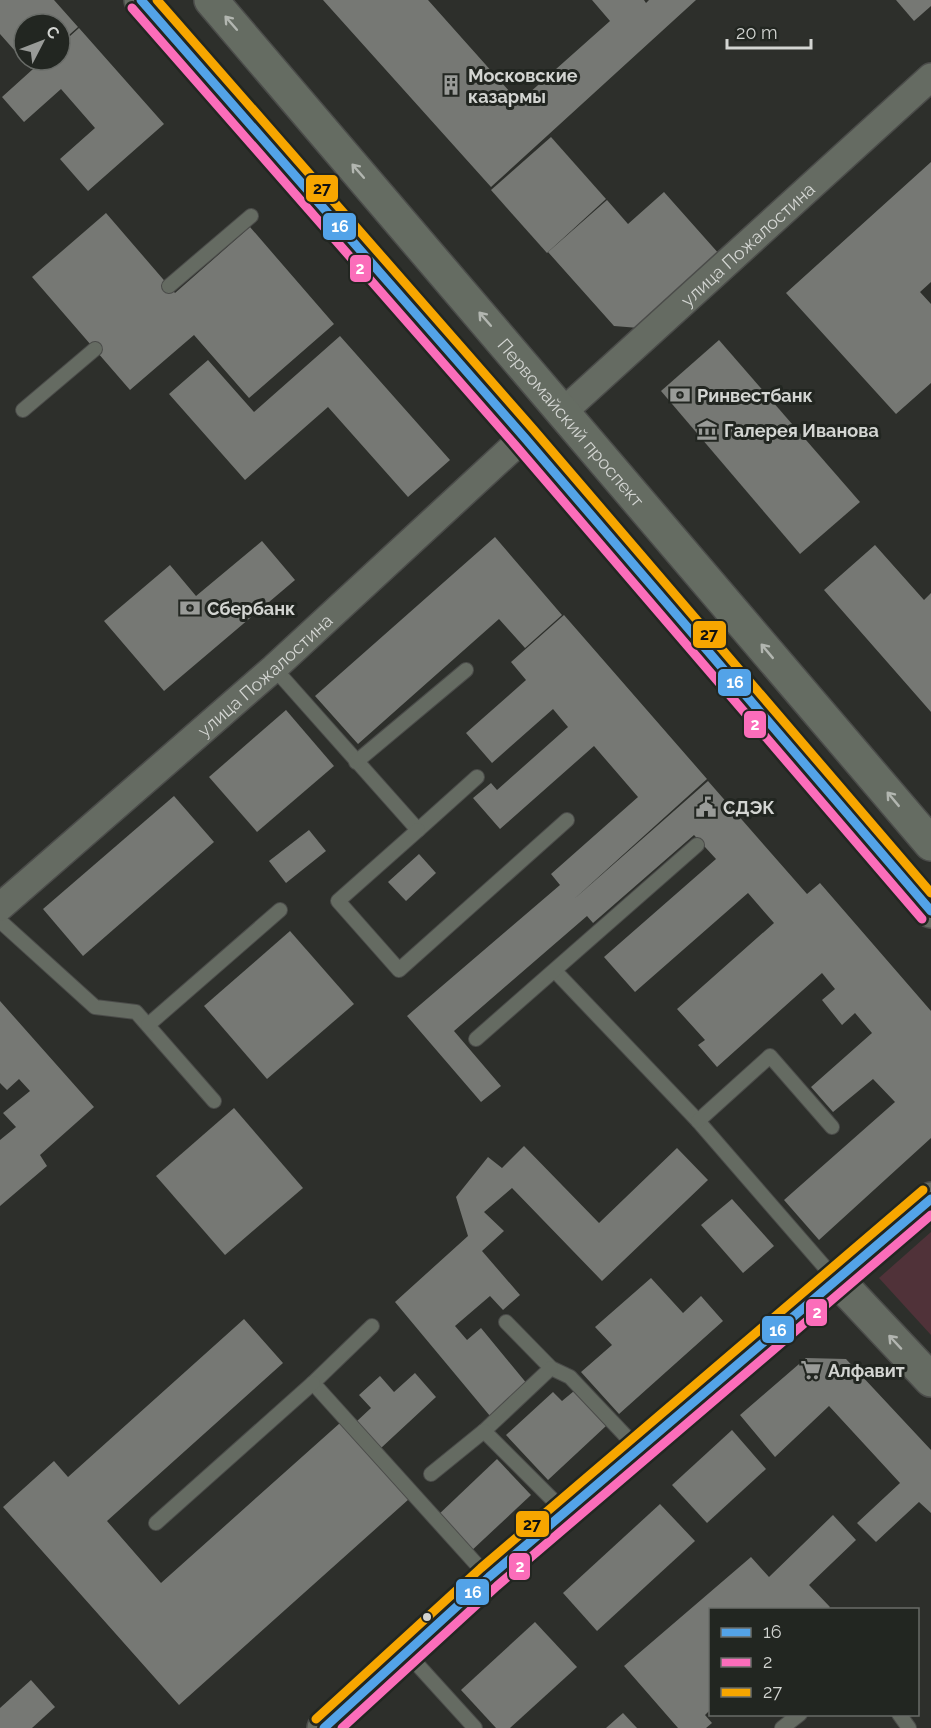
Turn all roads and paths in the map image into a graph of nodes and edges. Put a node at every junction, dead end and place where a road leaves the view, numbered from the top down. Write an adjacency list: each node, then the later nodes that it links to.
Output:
1 (141, 0): 9 (main road)
2 (211, 0): 8 (main road, Первомайский проспект, one-way to 2)
3 (931, 77): 8 (street, улица Пожалостина)
4 (251, 216): 5 (lane)
5 (169, 286)
6 (94, 349): 7 (lane)
7 (24, 410)
8 (564, 411): 16 (main road, Первомайский проспект, one-way to 8)
9 (524, 437): 10 (street, улица Пожалостина); 20 (main road)
10 (274, 668): 12 (lane); 18 (street, улица Пожалостина)
11 (466, 670): 12 (lane)
12 (356, 762): 15 (lane)
13 (477, 777): 15 (lane)
14 (567, 820): 15 (lane)
15 (418, 830)
16 (931, 844)
17 (697, 845): 22 (lane)
18 (0, 907)
19 (280, 910): 23 (lane)
20 (931, 911)
21 (0, 921): 23 (lane)
22 (555, 971): 24 (lane); 26 (lane)
23 (148, 1025): 25 (lane)
24 (476, 1039)
25 (214, 1101)
26 (698, 1121): 27 (lane); 29 (lane)
27 (832, 1127)
28 (931, 1199): 29 (street)
29 (837, 1280): 33 (street, one-way to 29); 36 (street)
30 (506, 1322): 32 (lane)
31 (372, 1326): 34 (lane)
32 (551, 1368): 35 (lane); 36 (lane)
33 (931, 1380)
34 (313, 1383): 39 (lane); 40 (lane)
35 (484, 1431): 37 (lane); 38 (lane)
36 (638, 1449): 38 (street)
37 (431, 1474)
38 (565, 1512): 40 (street)
39 (156, 1523)
40 (489, 1578): 41 (street)
41 (406, 1652): 43 (street); 44 (lane)
42 (797, 1716): 45 (lane)
43 (324, 1728)
44 (475, 1728)
45 (782, 1728)

